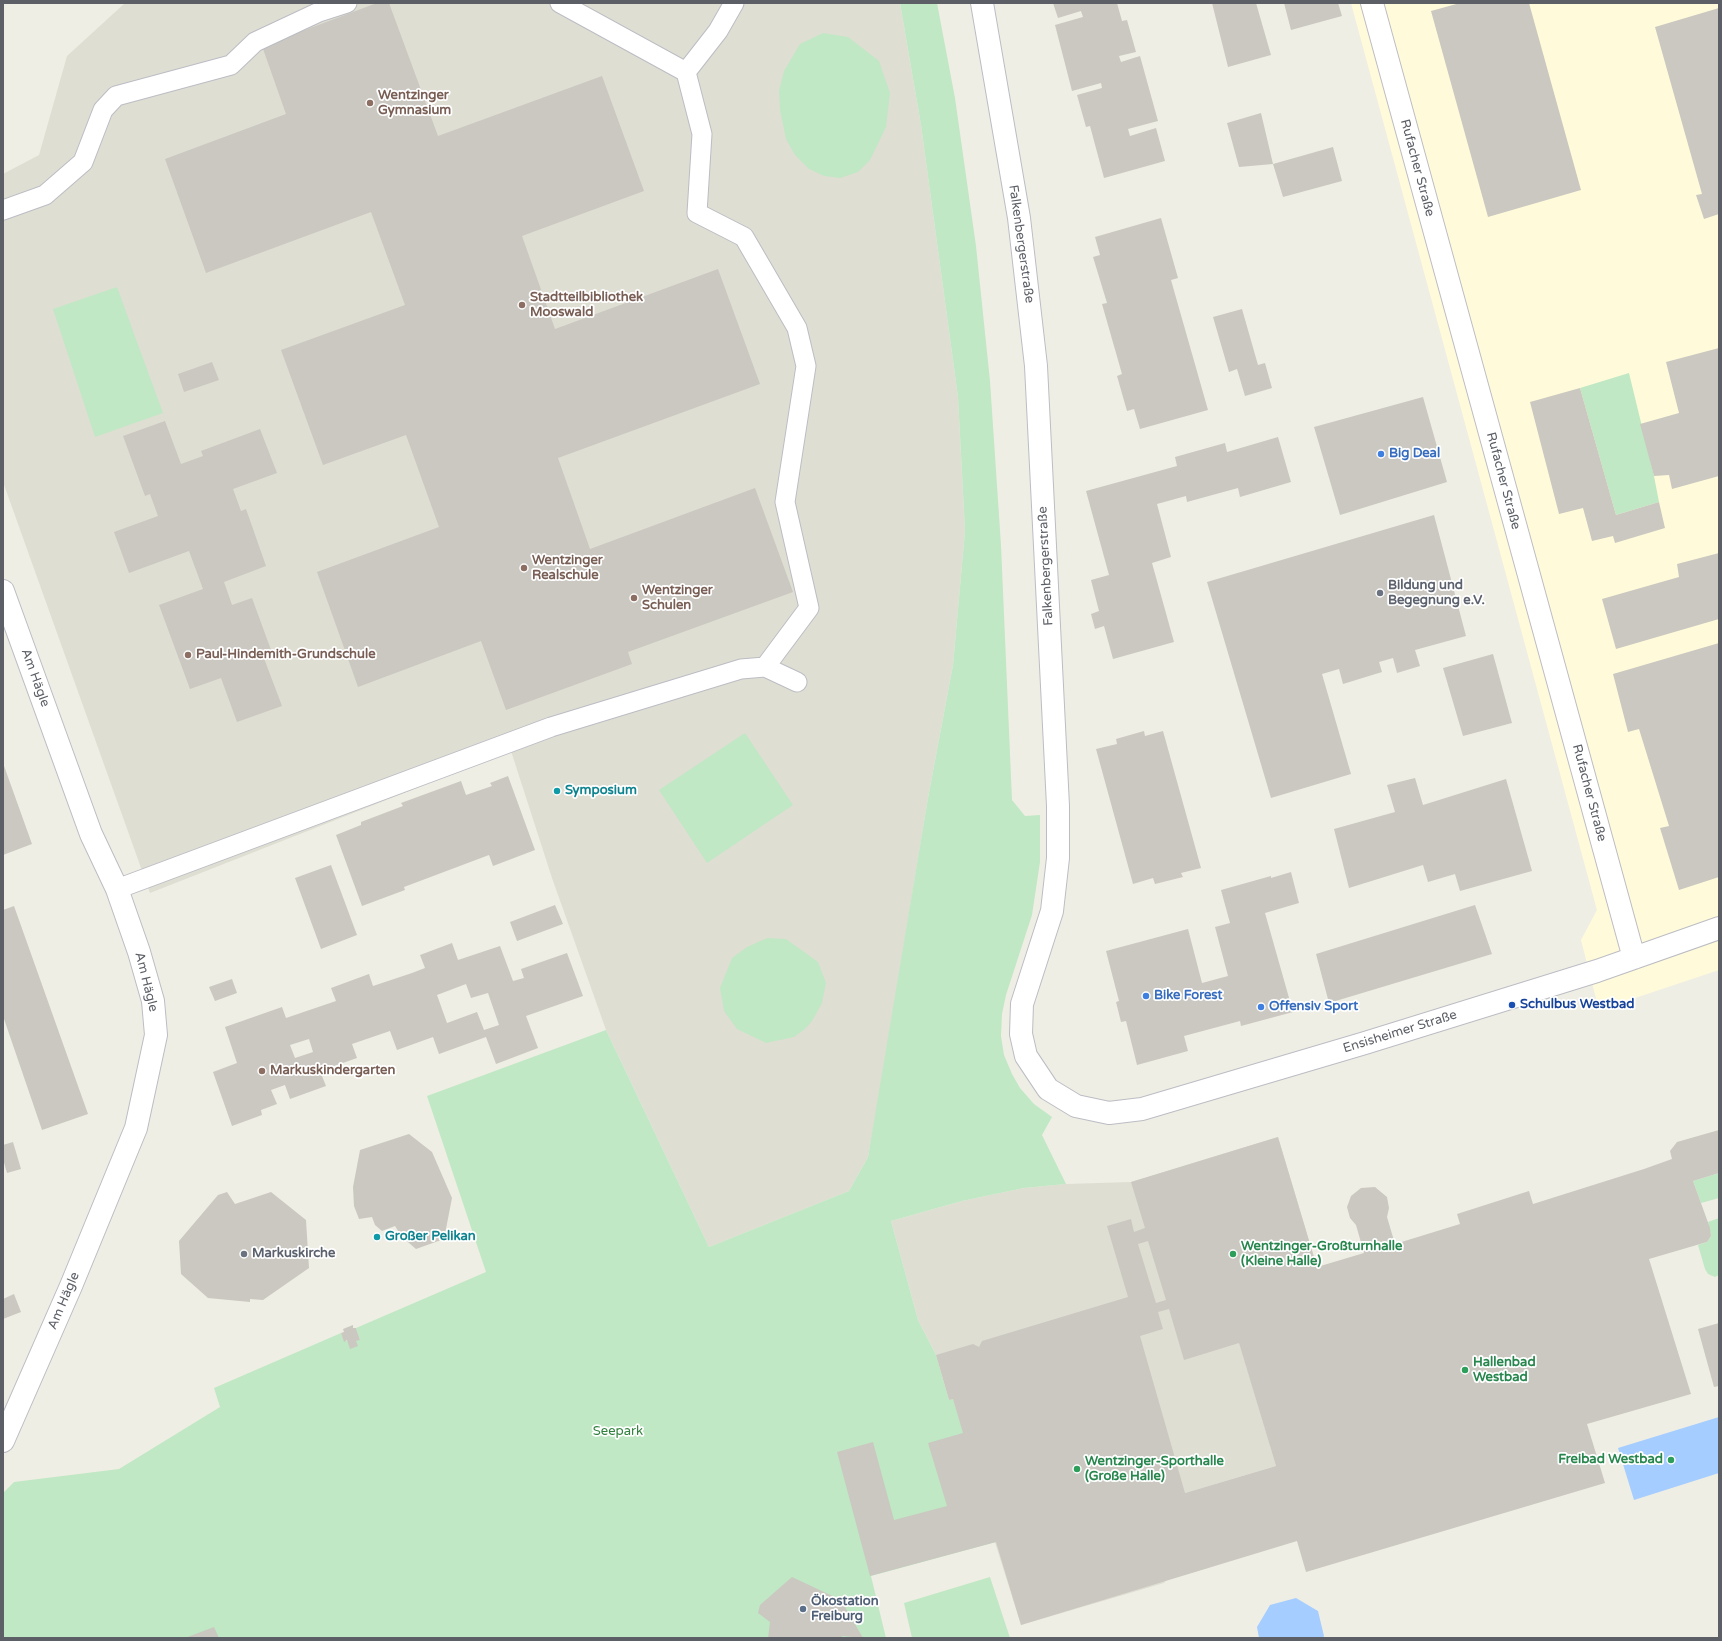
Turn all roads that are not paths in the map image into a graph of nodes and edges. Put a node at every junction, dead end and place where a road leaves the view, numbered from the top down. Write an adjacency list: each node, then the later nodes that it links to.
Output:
1 (347, 3): 7 (lane)
2 (560, 3): 6 (lane)
3 (734, 3): 6 (lane)
4 (982, 3): 14 (street, Falkenbergerstraße)
5 (1372, 3): 13 (street, Rufacher Straße)
6 (686, 72): 9 (lane)
7 (3, 210)
8 (3, 591): 11 (street, Am Hägle)
9 (765, 667): 10 (lane); 11 (lane)
10 (797, 682)
11 (117, 889): 15 (street, Am Hägle)
12 (1719, 928): 13 (street, Ensisheimer Straße)
13 (1634, 958): 14 (street, Ensisheimer Straße)
14 (1076, 1106)
15 (3, 1441)

